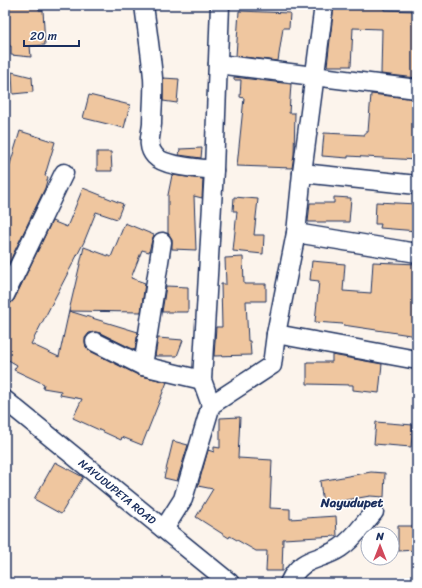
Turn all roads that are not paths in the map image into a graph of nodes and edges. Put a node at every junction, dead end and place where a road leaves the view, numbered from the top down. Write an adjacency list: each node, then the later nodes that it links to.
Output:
1 (144, 5): 7 (street)
2 (220, 5): 4 (street)
3 (324, 5): 5 (street)
4 (218, 64): 5 (street); 7 (street)
5 (315, 76): 6 (street); 9 (street)
6 (417, 89)
7 (214, 170): 19 (street)
8 (64, 173): 14 (street)
9 (302, 173): 10 (street); 11 (street)
10 (417, 185)
11 (296, 233): 13 (street); 15 (street)
12 (162, 242): 18 (street)
13 (417, 253)
14 (5, 295)
15 (276, 334): 17 (street); 21 (street)
16 (95, 342): 18 (street)
17 (417, 360)
18 (143, 366): 19 (street)
19 (202, 380): 21 (street)
20 (5, 400): 23 (street, NAYUDUPETA ROAD)
21 (211, 406): 23 (street)
22 (374, 512): 25 (street)
23 (164, 529): 24 (street, NAYUDUPETA ROAD)
24 (230, 583)
25 (289, 583)

